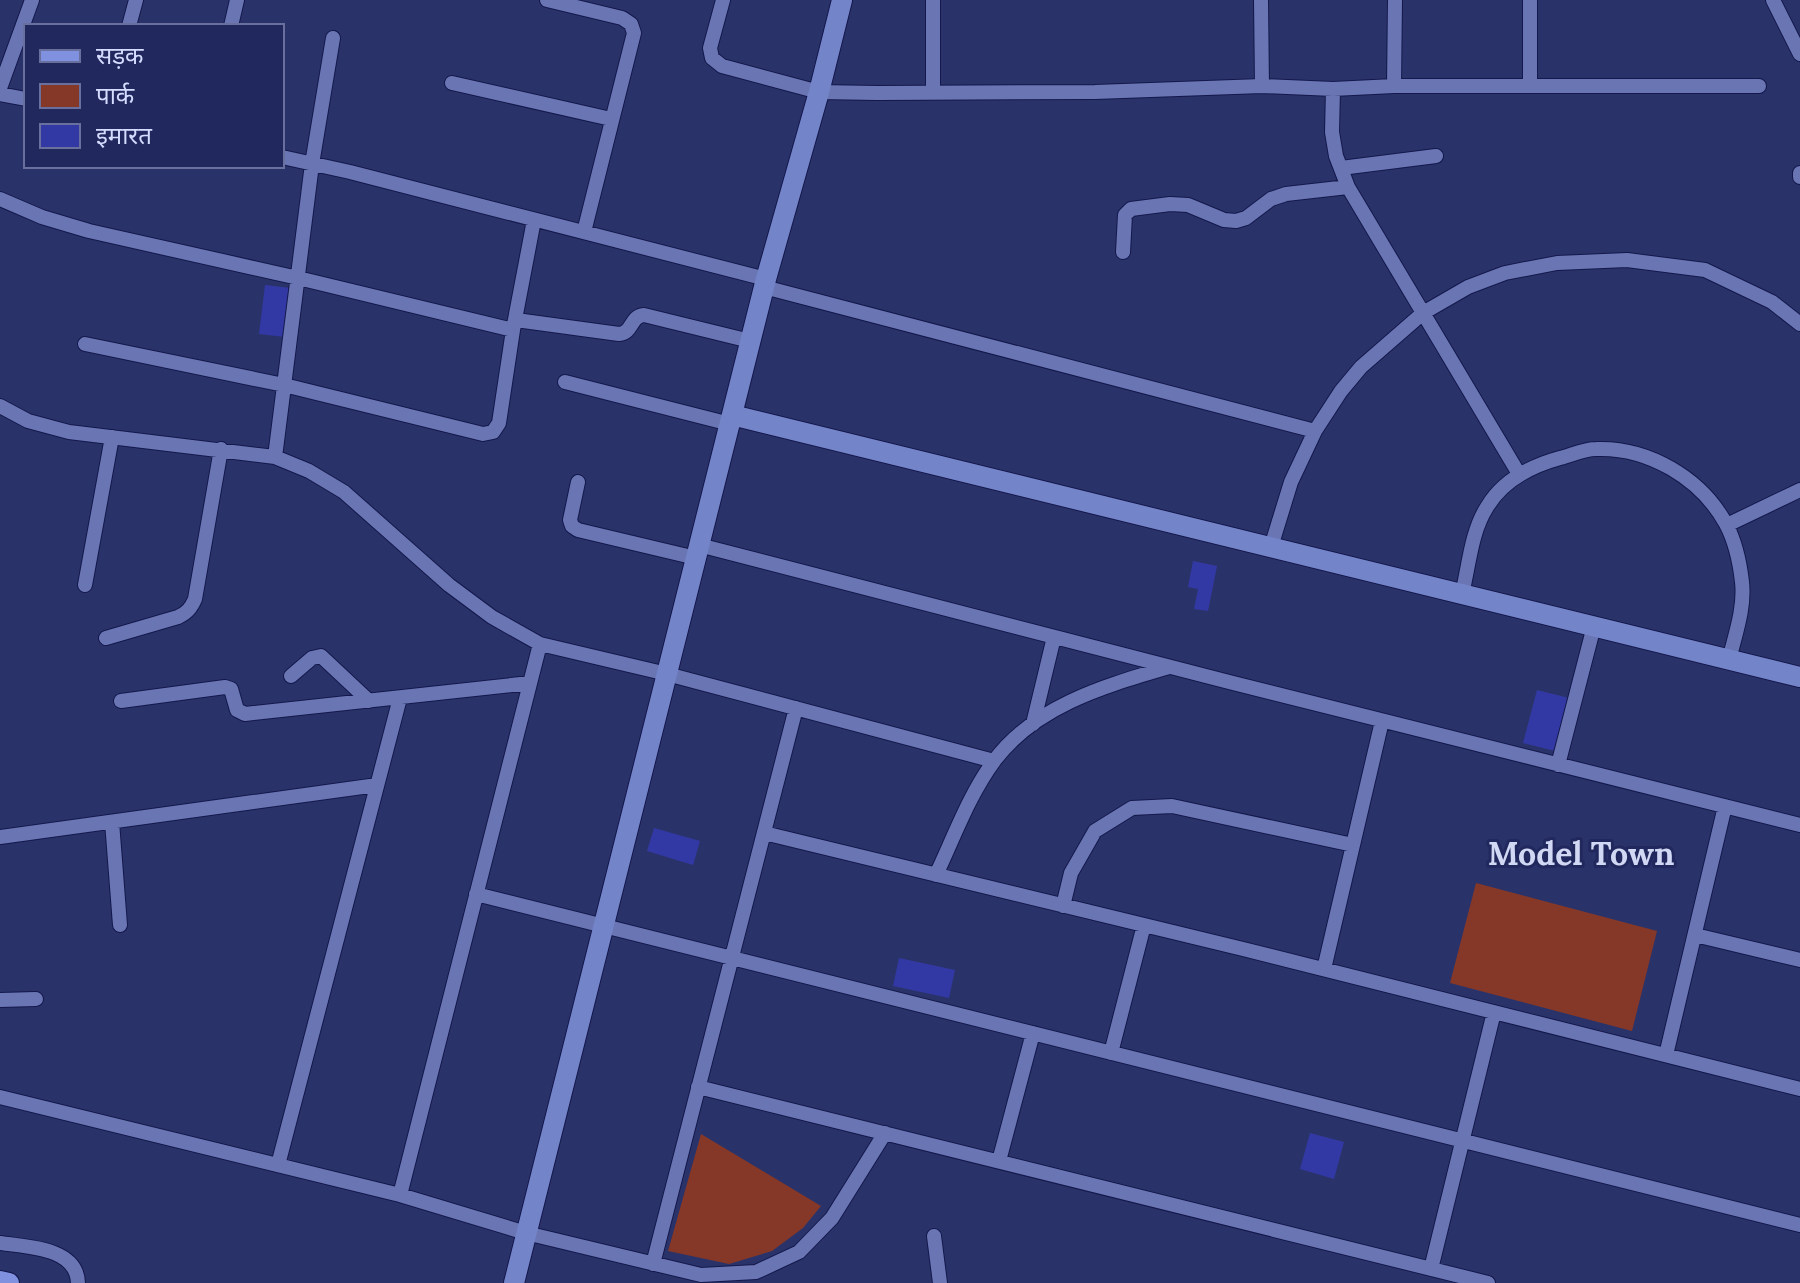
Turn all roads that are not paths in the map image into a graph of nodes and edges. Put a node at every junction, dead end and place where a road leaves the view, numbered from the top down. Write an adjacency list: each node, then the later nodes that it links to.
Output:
1 (32, 0): 22 (street)
2 (136, 0): 12 (street)
3 (237, 0): 13 (street)
4 (547, 0): 26 (street)
5 (723, 0): 23 (street)
6 (842, 0): 23 (street)
7 (933, 0): 24 (street)
8 (1261, 0): 17 (street)
9 (1395, 0): 18 (street)
10 (1530, 0): 19 (street)
11 (1773, 0): 15 (street)
12 (130, 24)
13 (231, 24)
14 (333, 38): 29 (street)
15 (1800, 54)
16 (452, 83): 26 (street)
17 (1262, 86): 21 (street); 24 (street)
18 (1394, 86): 19 (street); 21 (street)
19 (1530, 86): 20 (street)
20 (1759, 86)
21 (1333, 89): 30 (street)
22 (0, 91): 25 (street)
23 (819, 92): 24 (street); 37 (street)
24 (933, 93)
25 (24, 98)
26 (611, 119): 34 (street)
27 (1436, 156): 30 (street)
28 (284, 157): 29 (street)
29 (312, 164): 33 (street); 36 (street)
30 (1341, 168): 31 (street)
31 (1348, 187): 35 (street); 38 (street)
32 (0, 199): 36 (street)
33 (534, 220): 34 (street); 40 (street)
34 (584, 232): 37 (street)
35 (1123, 252)
36 (298, 278): 40 (street); 44 (street)
37 (765, 283): 41 (street); 47 (street)
38 (1423, 313): 39 (street); 47 (street); 51 (street)
39 (1800, 324)
40 (514, 325): 41 (street); 44 (street)
41 (750, 341): 46 (street)
42 (85, 344): 44 (street)
43 (565, 382): 46 (street)
44 (284, 385): 50 (street)
45 (0, 406): 48 (street)
46 (731, 419): 55 (street); 56 (street)
47 (1315, 431): 55 (street)
48 (112, 437): 49 (street); 57 (street)
49 (221, 449): 50 (street); 61 (street)
50 (275, 457): 62 (street)
51 (1519, 474): 54 (street); 58 (street)
52 (578, 482): 56 (street)
53 (1800, 490): 54 (street)
54 (1727, 525): 63 (street)
55 (1271, 547): 58 (street)
56 (698, 552): 60 (street); 65 (street)
57 (85, 585)
58 (1462, 594): 59 (street)
59 (1594, 626): 63 (street); 76 (street)
60 (1054, 637): 64 (street); 74 (street)
61 (106, 638)
62 (540, 644): 65 (street); 68 (street)
63 (1729, 660): 67 (street)
64 (1169, 667): 73 (street); 74 (street)
65 (667, 674): 72 (street); 89 (street)
66 (291, 676): 71 (street)
67 (1800, 677)
68 (530, 683): 69 (street); 85 (street)
69 (400, 698): 71 (street); 77 (street)
70 (121, 701): 71 (street)
71 (369, 701)
72 (796, 708): 75 (street); 81 (street)
73 (1382, 721): 76 (street); 83 (street)
74 (1033, 724): 75 (street)
75 (994, 761): 84 (street)
76 (1558, 765): 78 (street)
77 (377, 785): 79 (street); 106 (street)
78 (1725, 806): 80 (street); 90 (street)
79 (112, 822): 82 (street); 87 (street)
80 (1800, 825)
81 (764, 833): 84 (street); 91 (street)
82 (0, 837)
83 (1353, 845): 86 (street); 93 (street)
84 (936, 875): 86 (street)
85 (476, 894): 89 (street); 107 (street)
86 (1063, 906): 88 (street)
87 (120, 925)
88 (1144, 925): 93 (street); 98 (street)
89 (604, 926): 91 (street); 109 (street)
90 (1695, 935): 92 (street); 99 (street)
91 (732, 958): 97 (street); 100 (street)
92 (1800, 960)
93 (1324, 969): 96 (street)
94 (36, 999): 95 (street)
95 (0, 1000)
96 (1494, 1012): 99 (street); 104 (street)
97 (1033, 1033): 98 (street); 105 (street)
98 (1111, 1053): 104 (street)
99 (1666, 1055): 101 (street)
100 (698, 1087): 103 (street); 112 (street)
101 (1800, 1089)
102 (0, 1097): 106 (street)
103 (885, 1133): 105 (street); 112 (street)
104 (1463, 1140): 108 (street); 113 (street)
105 (999, 1161): 113 (street)
106 (278, 1165): 107 (street)
107 (400, 1195): 109 (street)
108 (1800, 1225)
109 (526, 1233): 112 (street); 117 (street)
110 (934, 1236): 118 (street)
111 (0, 1243): 116 (street)
112 (653, 1264)
113 (1431, 1269): 119 (street)
114 (0, 1281): 115 (main road)
115 (9, 1283)
116 (78, 1283)
117 (514, 1283)
118 (940, 1283)
119 (1488, 1283)

